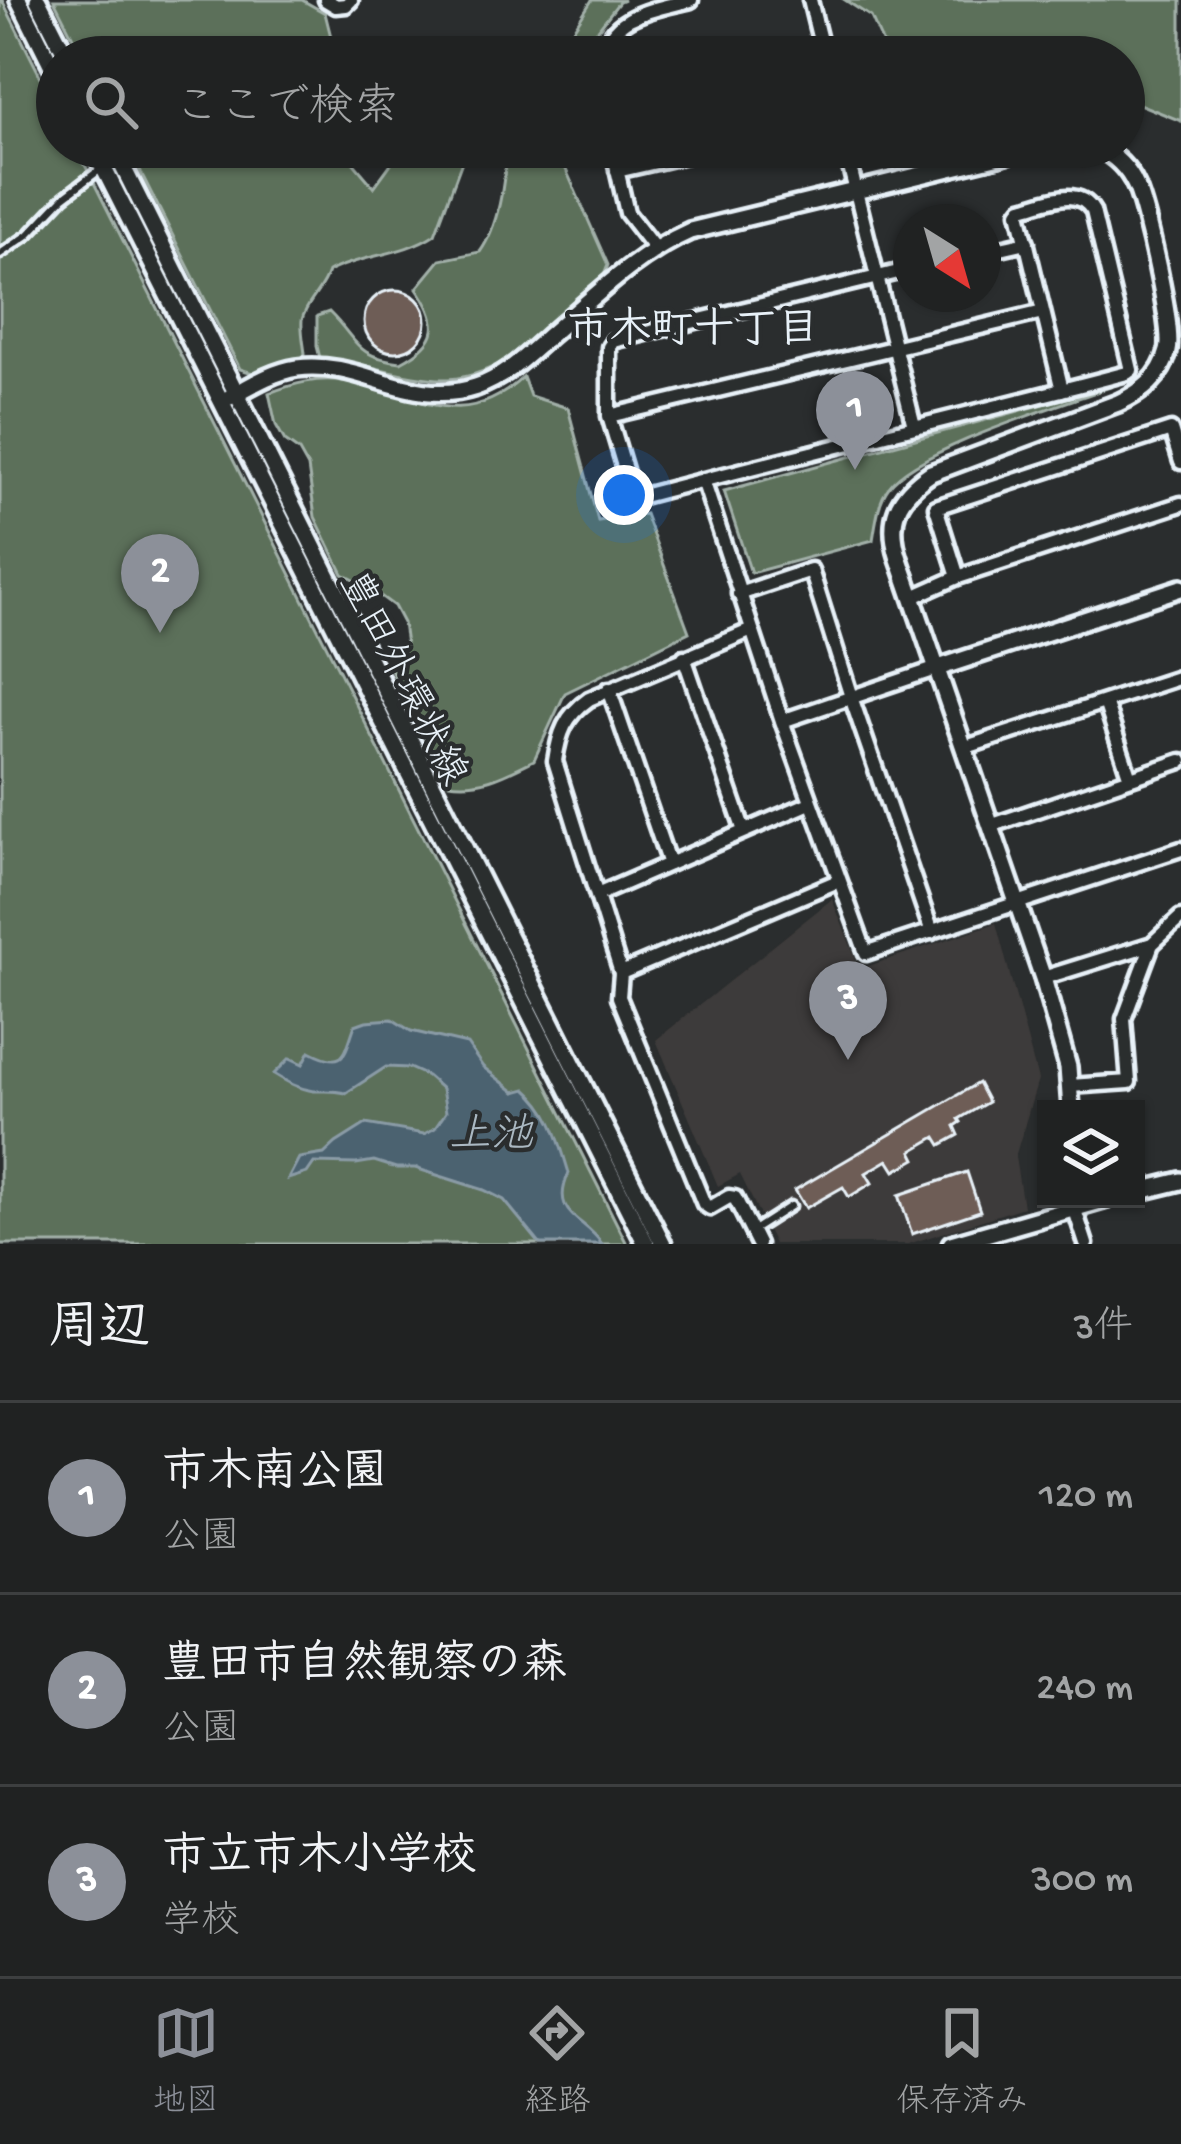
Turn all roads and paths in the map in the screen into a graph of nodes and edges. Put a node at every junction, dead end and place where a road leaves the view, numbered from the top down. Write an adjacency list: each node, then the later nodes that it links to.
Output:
1 (19, 0): 7 (street)
2 (38, 0): 8 (street)
3 (326, 0): 4 (street)
4 (351, 0)
5 (691, 0): 9 (street)
6 (810, 0): 10 (street)
7 (37, 36)
8 (57, 36)
9 (610, 36)
10 (819, 36)
11 (102, 168): 24 (lane)
12 (104, 168): 30 (street, 豊田外環状線)
13 (123, 168): 30 (street, 豊田外環状線)
14 (616, 168): 19 (street)
15 (630, 168): 19 (street)
16 (849, 168): 20 (street)
17 (940, 168): 20 (street)
18 (1125, 168): 39 (street)
19 (617, 171): 23 (street)
20 (854, 190): 23 (street); 26 (street)
21 (1027, 242): 22 (street); 27 (street); 29 (street)
22 (1001, 248)
23 (655, 249): 30 (street)
24 (0, 254)
25 (893, 273): 26 (street)
26 (877, 277): 28 (street); 31 (street)
27 (1043, 312): 28 (street); 29 (street)
28 (895, 348): 31 (street); 32 (street)
29 (1062, 390): 32 (street)
30 (229, 397): 73 (street, 豊田外環状線); 74 (street, 豊田外環状線)
31 (609, 416): 34 (street)
32 (914, 426): 34 (street)
33 (1181, 462): 36 (street)
34 (703, 480): 38 (street)
35 (1181, 504): 36 (street)
36 (958, 577): 39 (street)
37 (1181, 588): 42 (street)
38 (739, 593): 40 (street); 45 (street)
39 (913, 597): 42 (street)
40 (752, 630): 41 (street); 47 (street)
41 (684, 657): 44 (street); 53 (street)
42 (938, 668): 45 (street); 48 (street)
43 (1181, 677): 46 (street)
44 (609, 689): 55 (street); 57 (street)
45 (851, 697): 47 (street); 60 (street)
46 (1105, 702): 48 (street); 50 (street)
47 (782, 722): 51 (street)
48 (963, 748): 52 (street)
49 (1181, 760): 50 (street)
50 (1130, 778): 52 (street)
51 (810, 803): 53 (street); 56 (street)
52 (990, 826): 58 (street)
53 (744, 831): 55 (street)
54 (1181, 849): 58 (street)
55 (669, 864): 57 (street)
56 (838, 880): 60 (street); 62 (street)
57 (597, 895): 62 (street)
58 (1016, 902): 60 (street); 63 (street)
59 (1181, 917): 61 (street)
60 (932, 932)
61 (1153, 944): 63 (street); 64 (street)
62 (621, 973): 71 (street)
63 (1043, 978): 64 (street)
64 (1070, 1086): 65 (street)
65 (1071, 1100)
66 (1181, 1181): 67 (street)
67 (1145, 1190)
68 (791, 1206): 71 (lane)
69 (1060, 1208): 72 (street)
70 (1075, 1208): 75 (street)
71 (755, 1237)
72 (962, 1243)
73 (646, 1244)
74 (663, 1244)
75 (1086, 1244)

